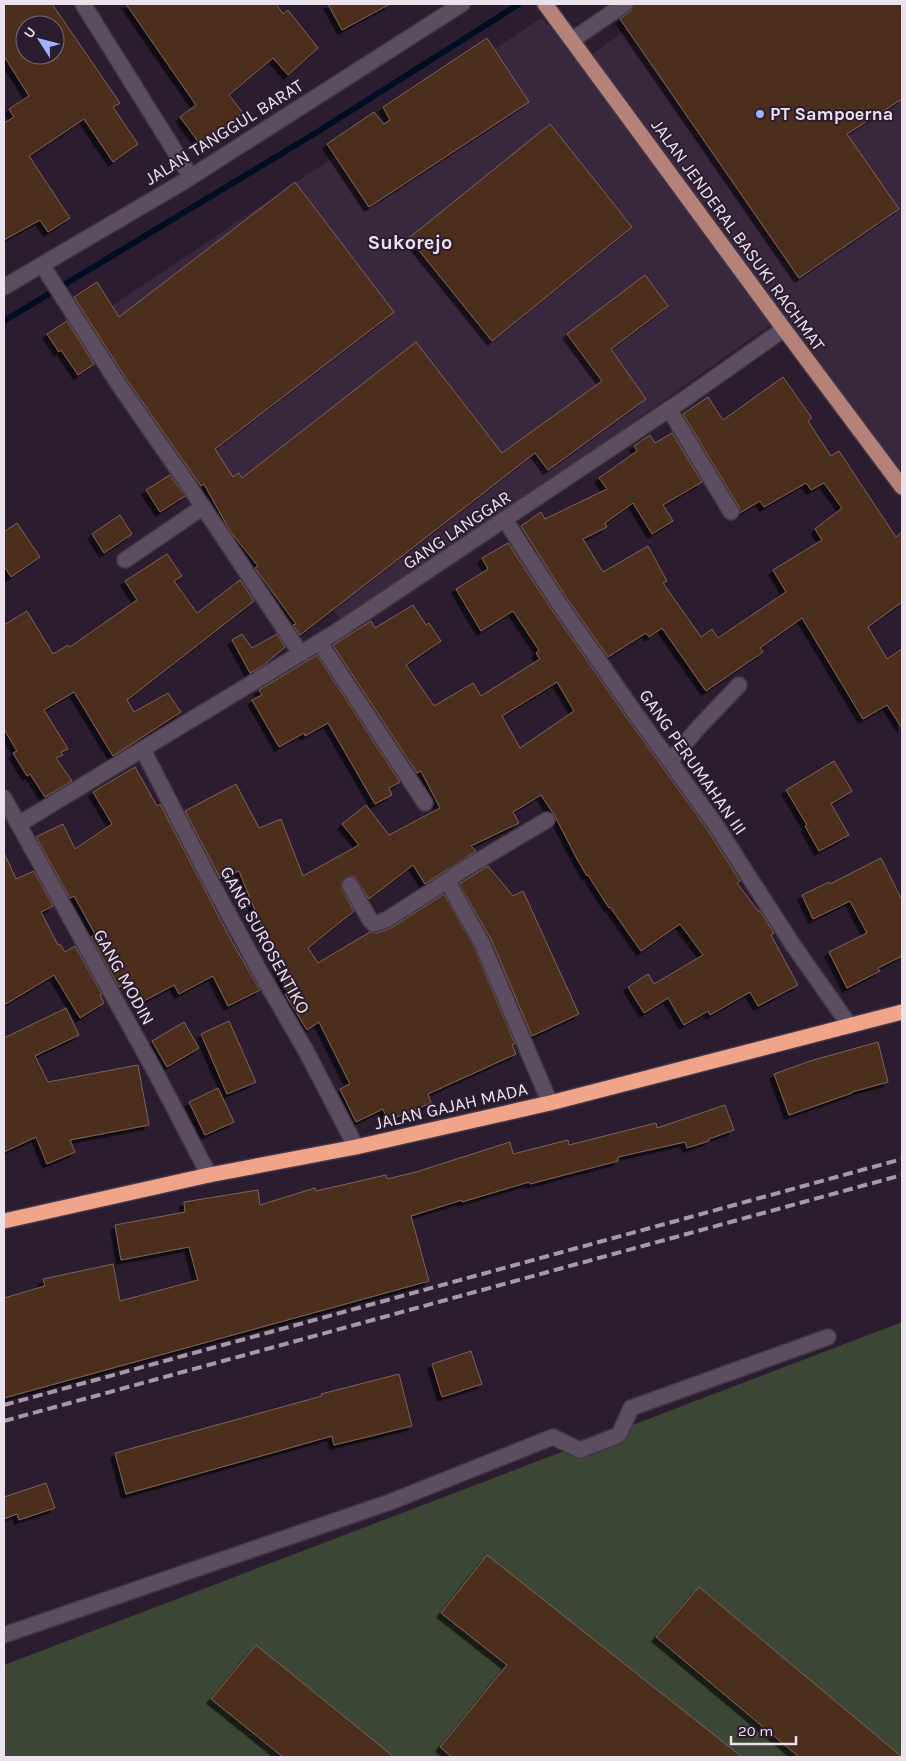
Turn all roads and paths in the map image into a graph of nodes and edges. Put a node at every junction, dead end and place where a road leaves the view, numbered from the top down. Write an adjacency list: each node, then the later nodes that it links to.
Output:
1 (83, 4): 6 (street)
2 (462, 4): 6 (street, JALAN TANGGUL BARAT)
3 (625, 4): 5 (street)
4 (549, 9): 5 (main road, JALAN JENDERAL BASUKI RACHMAT)
5 (572, 40): 9 (main road, JALAN JENDERAL BASUKI RACHMAT)
6 (191, 177): 7 (street, JALAN TANGGUL BARAT)
7 (42, 265): 8 (street, JALAN TANGGUL BARAT); 12 (street)
8 (4, 287)
9 (784, 329): 10 (street, GANG LANGGAR); 11 (main road, JALAN JENDERAL BASUKI RACHMAT)
10 (669, 409): 13 (street); 14 (street, GANG LANGGAR)
11 (902, 487)
12 (203, 507): 15 (street); 17 (street)
13 (731, 512)
14 (506, 520): 16 (street, GANG LANGGAR); 20 (street, GANG PERUMAHAN III)
15 (125, 560)
16 (320, 643): 17 (street, GANG LANGGAR); 22 (street)
17 (301, 654): 19 (street, GANG LANGGAR)
18 (739, 685): 20 (street)
19 (143, 750): 24 (street, GANG LANGGAR); 30 (street, GANG SUROSENTIKO)
20 (670, 761): 28 (street, GANG PERUMAHAN III)
21 (4, 798): 24 (street, GANG MODIN)
22 (425, 802)
23 (547, 820): 25 (street)
24 (19, 824): 31 (street, GANG MODIN)
25 (447, 881): 26 (street); 29 (street)
26 (350, 885)
27 (902, 1012): 28 (highway, JALAN GAJAH MADA)
28 (850, 1026): 29 (highway, JALAN GAJAH MADA)
29 (550, 1103): 30 (highway, JALAN GAJAH MADA)
30 (356, 1146): 31 (highway, JALAN GAJAH MADA)
31 (210, 1175): 32 (highway, JALAN GAJAH MADA)
32 (4, 1221)
33 (828, 1337): 34 (street)
34 (4, 1634)

